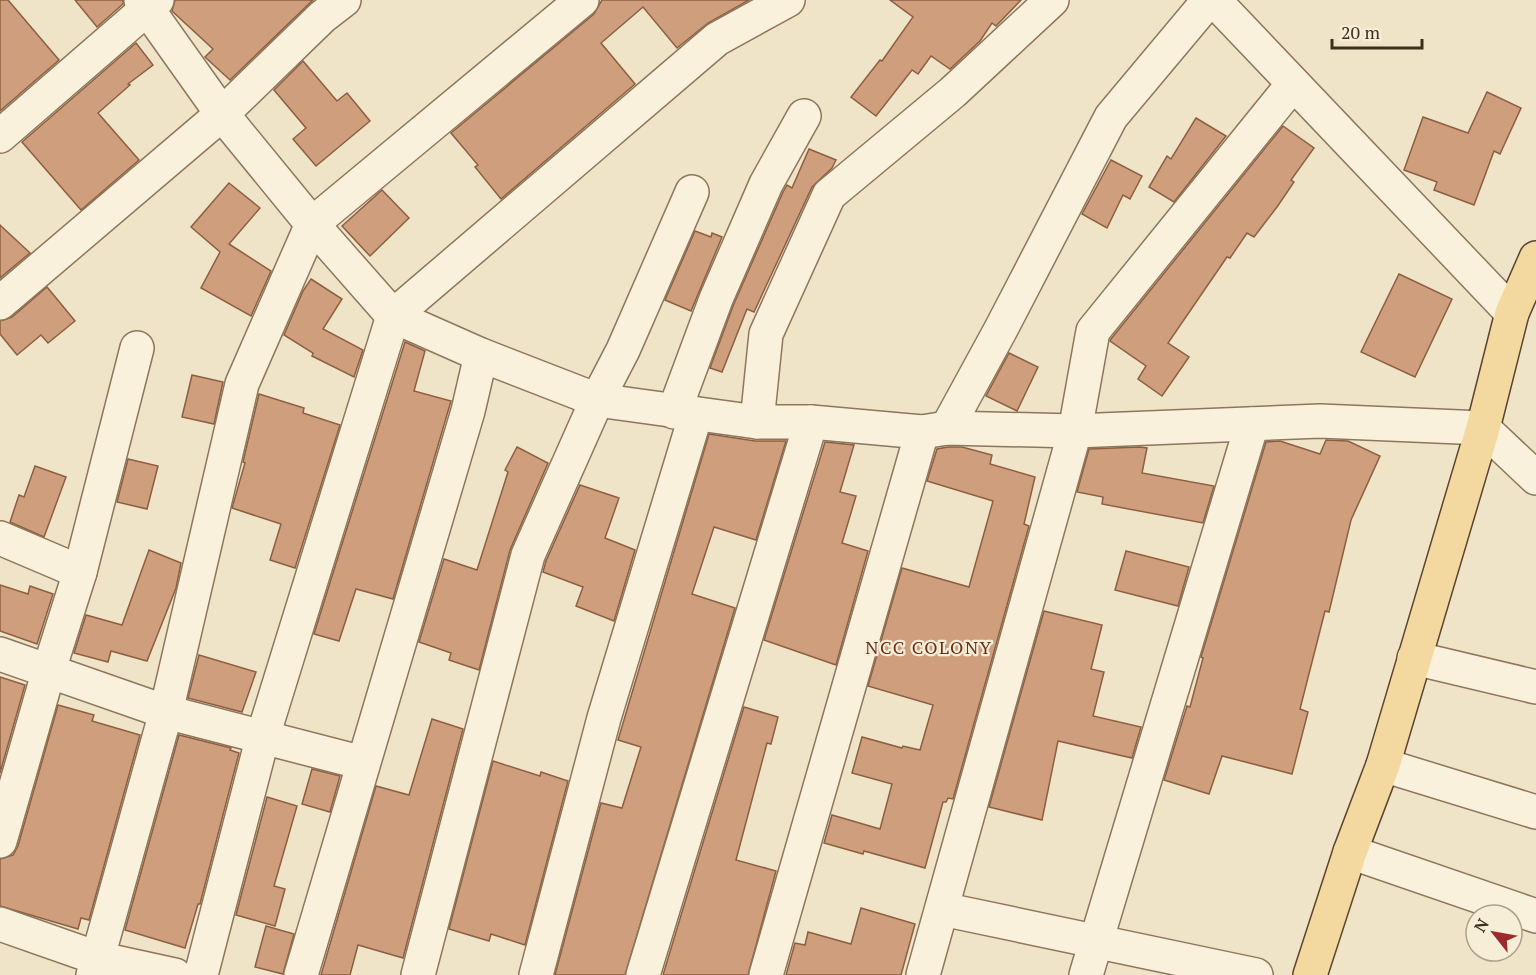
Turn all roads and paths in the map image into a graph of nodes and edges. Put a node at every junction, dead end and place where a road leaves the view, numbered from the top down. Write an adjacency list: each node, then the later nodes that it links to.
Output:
1 (344, 0): 9 (street)
2 (582, 0): 13 (street)
3 (788, 0): 17 (street)
4 (1052, 0): 22 (street)
5 (1209, 0): 26 (street)
6 (1214, 0): 8 (street)
7 (148, 3): 9 (street); 11 (street)
8 (1293, 84): 16 (street); 27 (street)
9 (222, 114): 13 (street); 15 (street)
10 (804, 116): 21 (street)
11 (0, 136)
12 (693, 192): 20 (street)
13 (312, 224): 17 (street); 35 (street)
14 (1536, 258): 16 (main road)
15 (0, 303)
16 (1512, 313): 25 (main road)
17 (393, 316): 19 (street); 36 (street)
18 (137, 348): 30 (street)
19 (481, 355): 20 (street); 37 (street)
20 (597, 400): 21 (street); 50 (street)
21 (685, 413): 22 (street); 51 (street)
22 (757, 422): 23 (street)
23 (811, 422): 26 (street); 52 (street)
24 (1252, 424): 25 (street); 27 (street); 45 (street)
25 (1483, 428): 28 (street); 32 (main road)
26 (934, 430): 27 (street); 53 (street)
27 (1075, 431): 42 (street)
28 (1536, 478)
29 (0, 538): 30 (street)
30 (80, 572): 33 (street)
31 (0, 654): 33 (street)
32 (1414, 658): 34 (street); 38 (main road)
33 (49, 670): 35 (street); 40 (street)
34 (1536, 687)
35 (166, 712): 36 (street); 46 (street)
36 (263, 736): 37 (street); 48 (street)
37 (363, 763): 49 (street)
38 (1383, 765): 39 (street); 41 (main road)
39 (1536, 812)
40 (0, 841)
41 (1350, 852): 43 (street); 57 (main road)
42 (942, 909): 45 (street); 54 (street)
43 (1536, 916)
44 (0, 924): 46 (street)
45 (1096, 942): 55 (street); 56 (street)
46 (95, 966): 47 (street)
47 (175, 975)
48 (201, 975)
49 (301, 975)
50 (418, 975)
51 (536, 975)
52 (643, 975)
53 (766, 975)
54 (923, 975)
55 (1086, 975)
56 (1256, 975)
57 (1310, 975)

